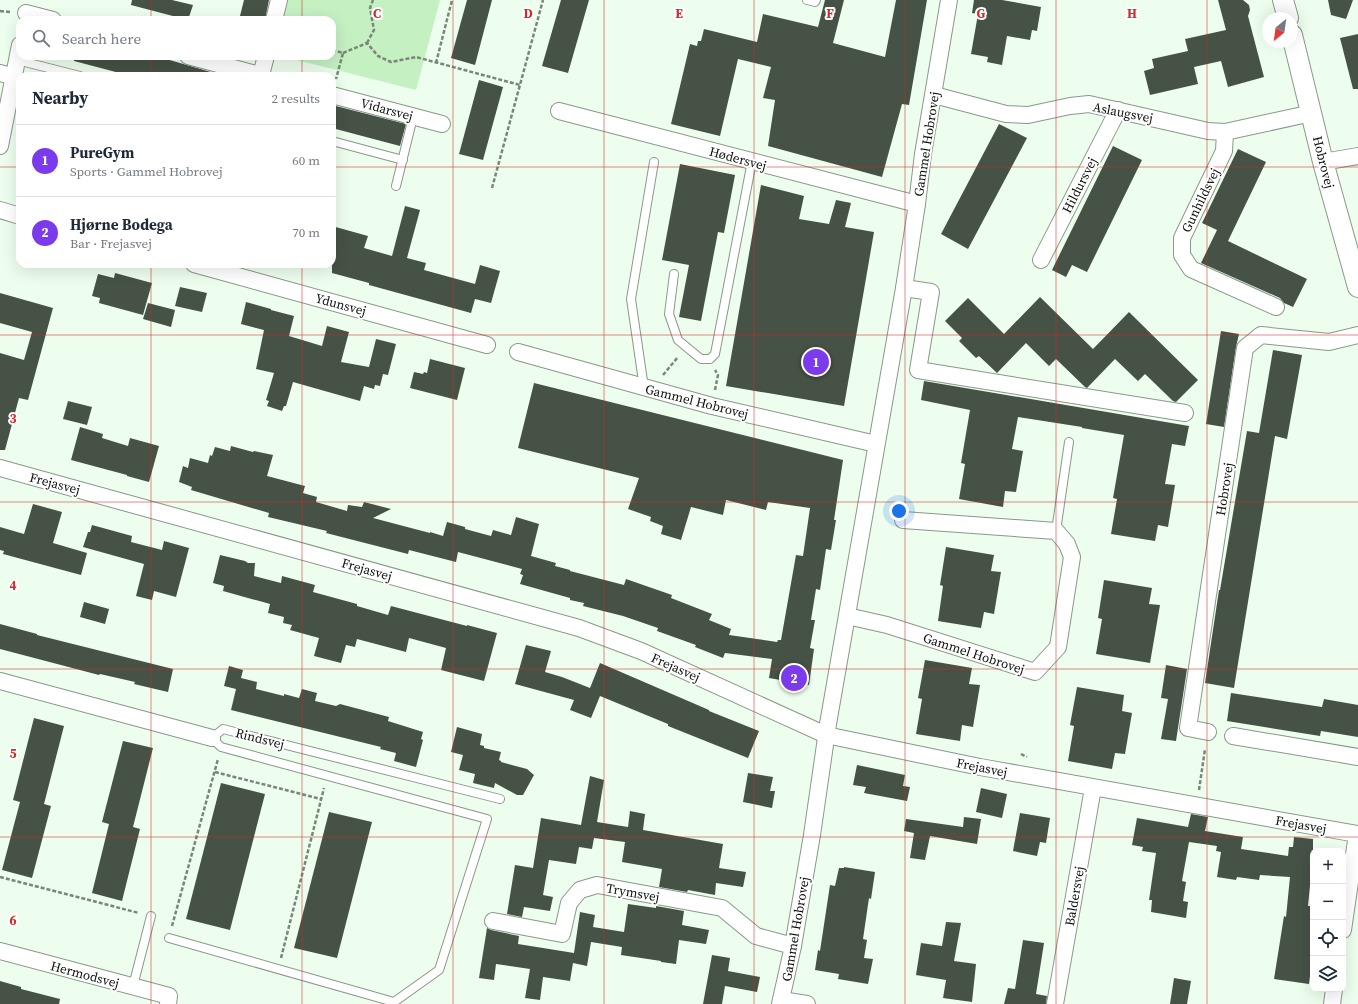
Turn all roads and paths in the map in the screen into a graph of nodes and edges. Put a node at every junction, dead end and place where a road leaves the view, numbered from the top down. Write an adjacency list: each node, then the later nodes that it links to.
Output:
1 (279, 0): 12 (street)
2 (373, 0): 13 (path)
3 (452, 0): 21 (path)
4 (543, 0): 27 (path)
5 (807, 0): 6 (lane)
6 (816, 0)
7 (949, 0): 29 (street, Gammel Hobrovej)
8 (1283, 0): 10 (street)
9 (27, 11): 11 (street)
10 (1286, 12)
11 (41, 16)
12 (275, 16)
13 (367, 43): 16 (path); 21 (path)
14 (1295, 48): 32 (street, Hobrovej)
15 (336, 51): 16 (path)
16 (343, 53): 26 (path)
17 (16, 58): 25 (street)
18 (39, 60): 22 (lane)
19 (203, 60): 23 (street)
20 (265, 60): 24 (street)
21 (436, 63): 27 (path)
22 (70, 72)
23 (247, 72)
24 (263, 72)
25 (7, 75): 37 (street)
26 (336, 79)
27 (520, 85): 44 (path)
28 (336, 88): 33 (street, Vidarsvej)
29 (934, 95): 30 (street, Aslaugsvej); 45 (street, Gammel Hobrovej)
30 (1118, 110): 35 (street, Aslaugsvej); 48 (street, Hildursvej)
31 (559, 111): 40 (street, Hødersvej)
32 (1312, 113): 35 (street, Aslaugsvej); 42 (street, Hobrovej)
33 (413, 116): 34 (street, Vidarsvej); 39 (lane)
34 (442, 124)
35 (1225, 132): 53 (street, Gunhildsvej)
36 (336, 142): 39 (lane)
37 (0, 146)
38 (1358, 156): 42 (street)
39 (403, 160): 43 (lane)
40 (752, 161): 45 (street, Hødersvej); 58 (lane)
41 (654, 162): 59 (lane)
42 (1324, 162): 51 (street, Hobrovej)
43 (396, 186)
44 (492, 188)
45 (917, 204): 52 (street, Gammel Hobrovej)
46 (0, 210): 47 (street)
47 (16, 215)
48 (1041, 260)
49 (208, 268): 55 (street, Ydunsvej)
50 (674, 274): 56 (lane)
51 (1358, 287)
52 (904, 288): 61 (street); 63 (street, Gammel Hobrovej)
53 (1276, 307)
54 (1358, 335): 69 (street, Hobrovej)
55 (487, 345)
56 (686, 347): 58 (lane); 59 (path)
57 (518, 352): 59 (street, Gammel Hobrovej)
58 (710, 359): 60 (path)
59 (648, 389): 60 (street, Gammel Hobrovej)
60 (712, 406): 63 (street, Gammel Hobrovej)
61 (1185, 413)
62 (1069, 442): 66 (lane)
63 (876, 444): 67 (street, Gammel Hobrovej)
64 (0, 468): 70 (street, Frejasvej)
65 (903, 520): 66 (street)
66 (1056, 532): 67 (street, Gammel Hobrovej)
67 (847, 616): 70 (street, Gammel Hobrovej)
68 (0, 681): 72 (street)
69 (1208, 732): 79 (path)
70 (826, 735): 76 (street, Frejasvej); 86 (street, Gammel Hobrovej)
71 (1233, 736): 73 (street)
72 (216, 743): 74 (path); 75 (lane); 78 (lane, Rindsvej)
73 (1358, 757)
74 (215, 772): 77 (path); 85 (path)
75 (327, 776): 77 (path); 88 (lane)
76 (1093, 788): 79 (street, Frejasvej); 94 (street, Baldersvej)
77 (322, 799): 88 (path)
78 (500, 799)
79 (1197, 806): 80 (street, Frejasvej)
80 (1357, 834): 83 (street)
81 (0, 877): 82 (path)
82 (151, 916): 89 (lane)
83 (1344, 920)
84 (493, 921): 86 (street, Trymsvej)
85 (169, 938): 88 (lane)
86 (793, 946): 92 (street, Gammel Hobrovej)
87 (0, 951): 89 (street, Hermodsvej)
88 (278, 969)
89 (133, 986): 91 (street, Hermodsvej)
90 (1334, 992): 95 (street)
91 (168, 1000)
92 (781, 1002): 93 (street)
93 (807, 1004)
94 (1055, 1004)
95 (1332, 1004)

